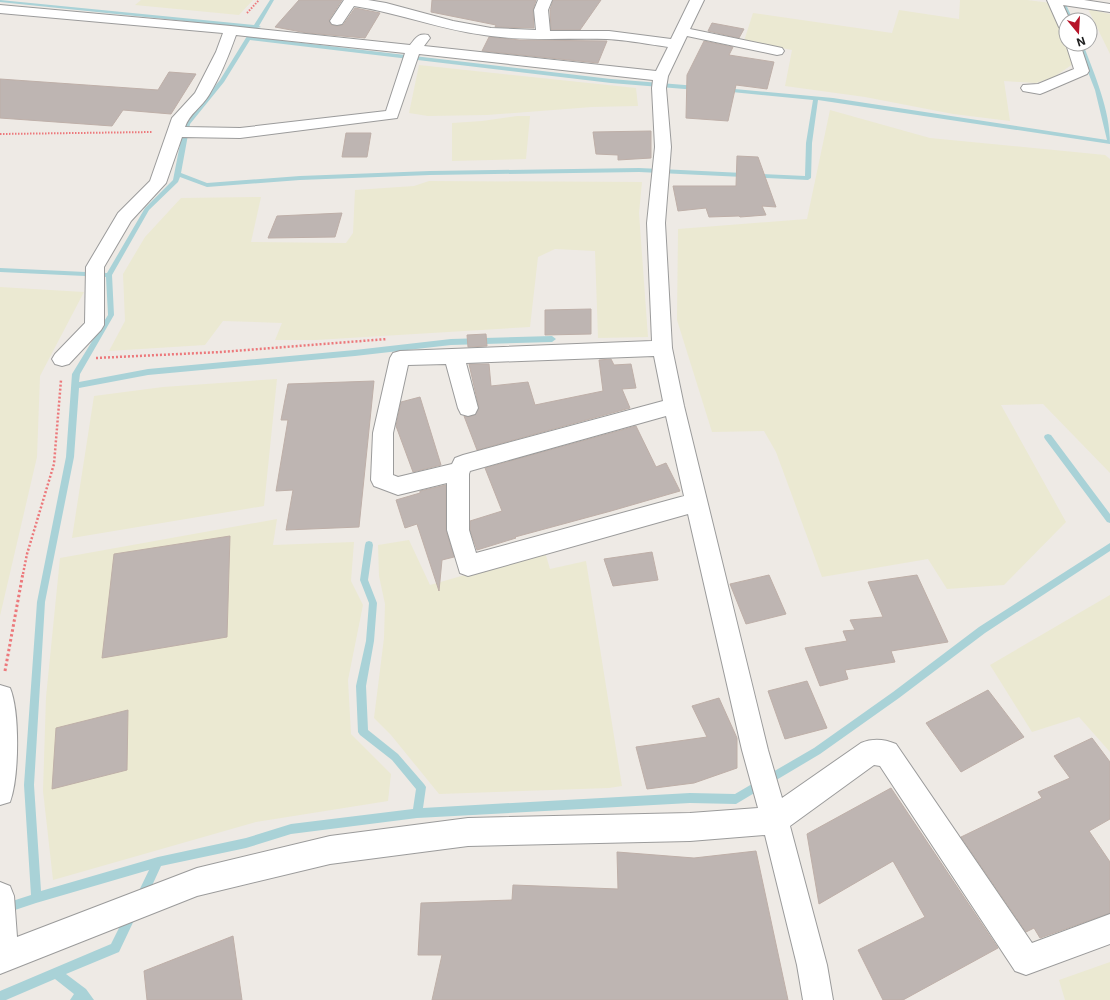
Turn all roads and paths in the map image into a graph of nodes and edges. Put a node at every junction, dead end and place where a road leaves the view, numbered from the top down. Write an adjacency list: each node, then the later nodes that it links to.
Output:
1 (259, 0): 10 (path)
2 (546, 0): 14 (street)
3 (697, 0): 15 (street)
4 (1056, 0): 6 (street); 8 (street)
5 (69, 4): 9 (street)
6 (1110, 8)
7 (0, 9): 9 (street)
8 (1060, 12)
9 (56, 14): 13 (street)
10 (244, 16)
11 (337, 21): 12 (street)
12 (452, 25): 14 (street); 16 (street)
13 (231, 30): 16 (street); 21 (street)
14 (543, 35): 15 (street)
15 (679, 38): 17 (street); 19 (street)
16 (413, 50): 19 (street); 21 (street)
17 (777, 51)
18 (1076, 52): 20 (street)
19 (660, 82): 24 (street)
20 (1028, 88)
21 (176, 132): 22 (path); 27 (street)
22 (0, 134)
23 (388, 339): 26 (path)
24 (662, 348): 25 (street); 28 (street)
25 (454, 355): 29 (street); 30 (street)
26 (95, 358)
27 (62, 359): 32 (path)
28 (674, 406): 30 (street); 31 (street)
29 (468, 408)
30 (459, 471): 31 (street)
31 (696, 502): 34 (street)
32 (1, 697): 33 (street)
33 (0, 792)
34 (775, 820): 36 (street); 37 (street); 38 (street)
35 (0, 896): 37 (street)
36 (1110, 929)
37 (2, 958)
38 (818, 1000)

